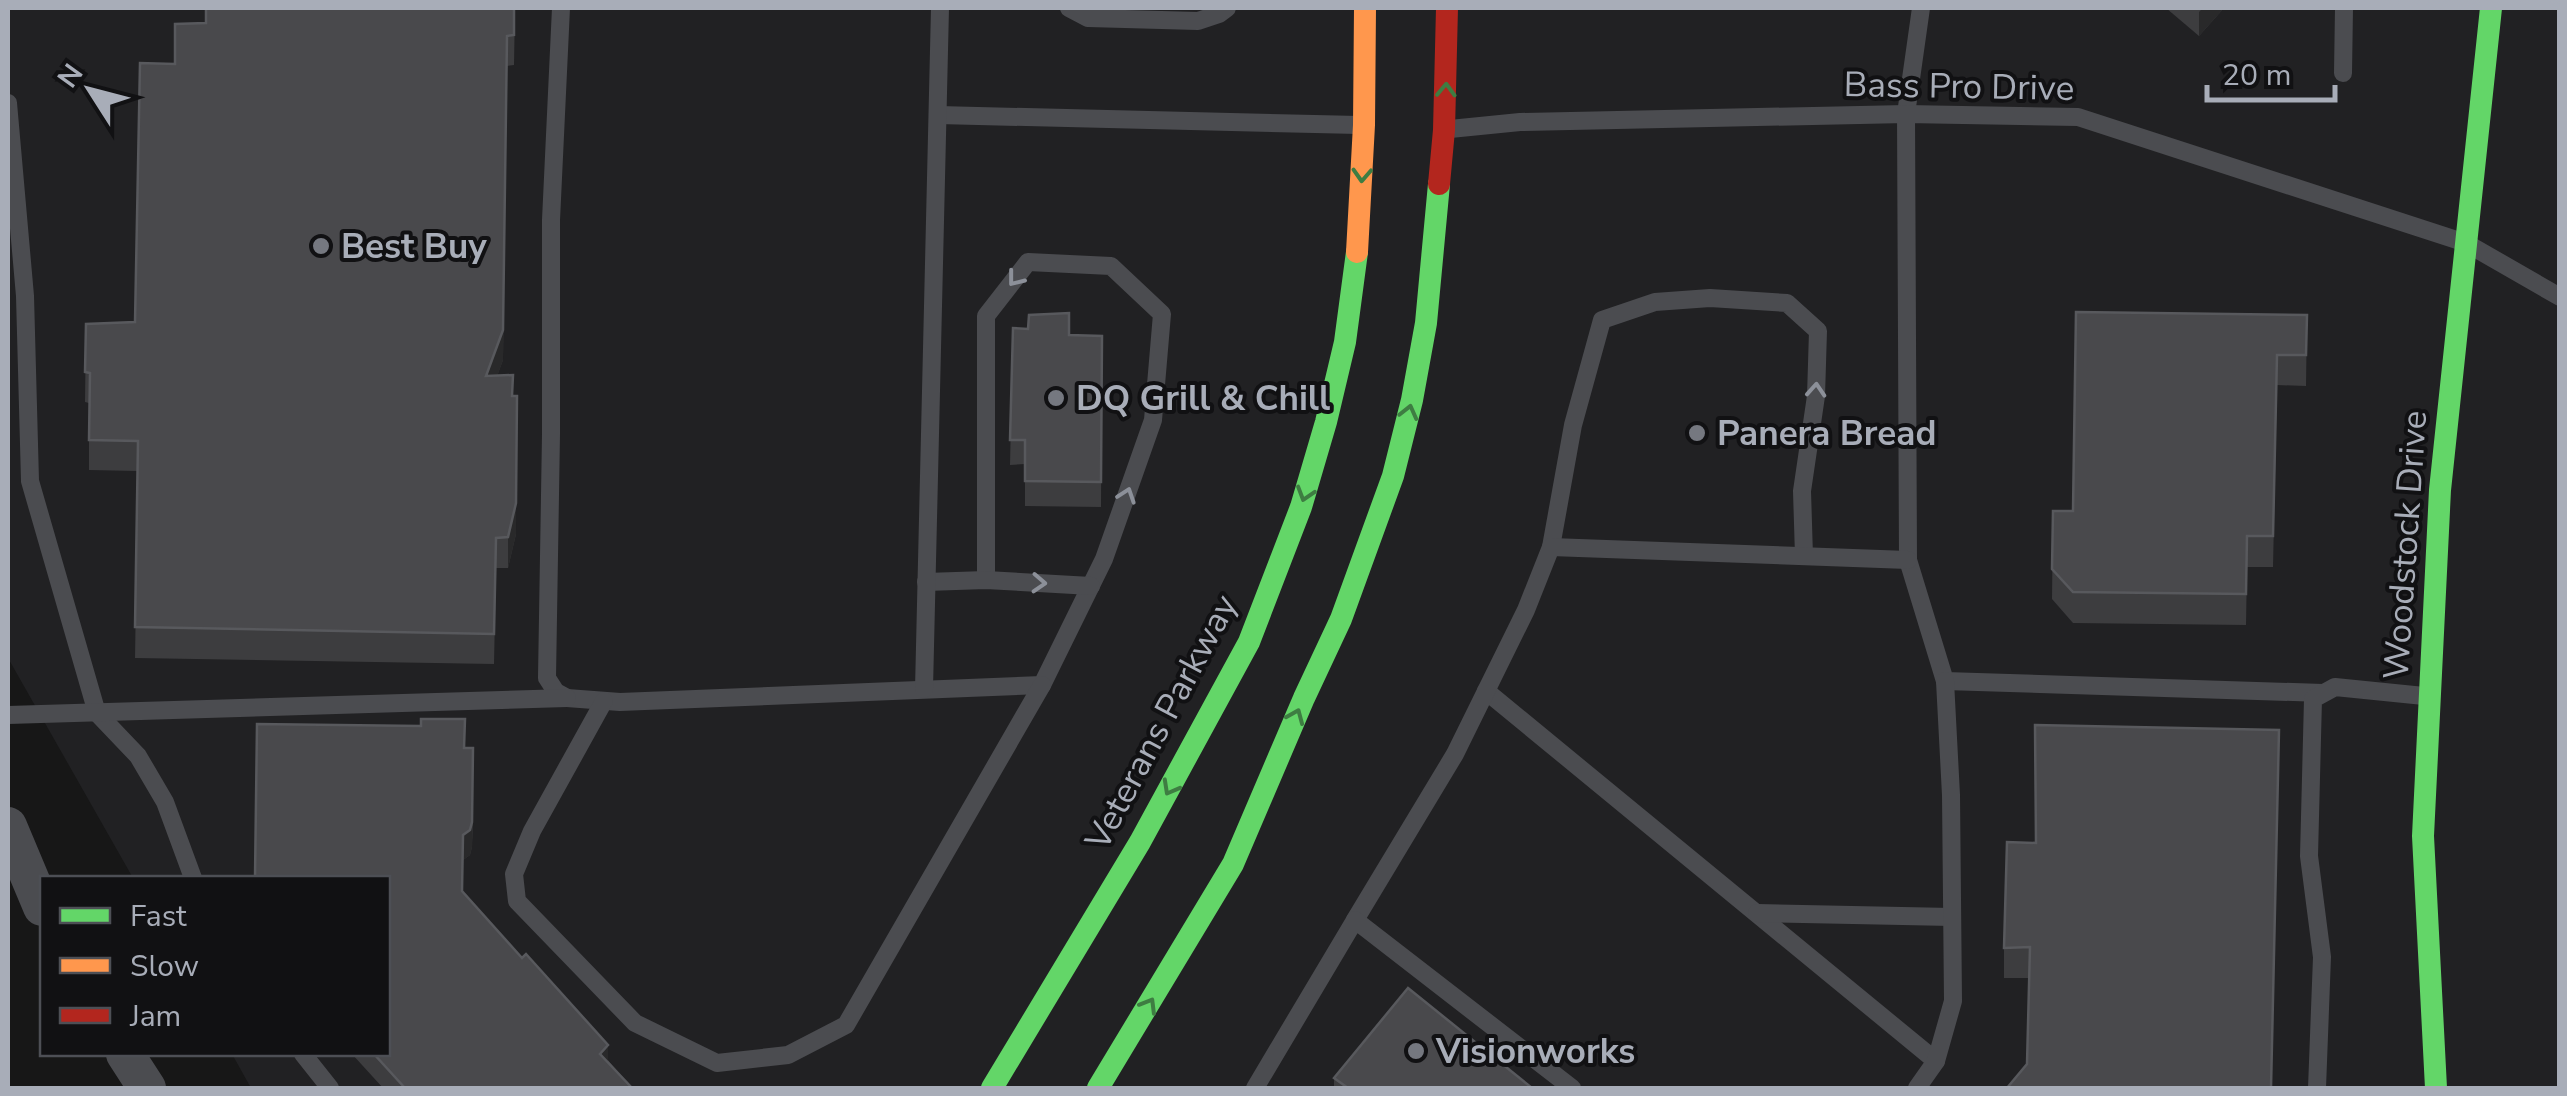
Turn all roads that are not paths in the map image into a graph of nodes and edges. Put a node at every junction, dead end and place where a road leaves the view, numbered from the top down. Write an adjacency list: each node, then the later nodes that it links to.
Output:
1 (560, 8): 30 (lane)
2 (940, 8): 13 (lane)
3 (1069, 8): 4 (lane)
4 (1227, 8)
5 (1365, 8): 14 (main road, Veterans Parkway)
6 (1447, 8): 15 (main road, one-way to 6)
7 (1921, 8): 12 (lane)
8 (2344, 8): 10 (lane)
9 (2491, 8): 16 (main road, Woodstock Drive)
10 (2343, 73)
11 (8, 104): 32 (lane)
12 (1906, 114): 15 (lane, Bass Pro Drive); 16 (lane, Bass Pro Drive); 20 (lane)
13 (938, 115): 14 (lane); 22 (lane)
14 (1372, 126): 45 (main road, Veterans Parkway, one-way to 45)
15 (1436, 129): 46 (main road, one-way to 15)
16 (2466, 244): 17 (lane, Bass Pro Drive); 29 (main road, Woodstock Drive)
17 (2560, 297)
18 (1551, 546): 19 (lane); 19 (lane, one-way to 18); 27 (lane)
19 (1804, 556): 20 (lane)
20 (1908, 560): 24 (lane)
21 (986, 580): 22 (lane); 23 (lane, one-way to 23); 23 (lane, one-way to 21)
22 (926, 582): 26 (lane)
23 (1092, 586): 25 (lane)
24 (1945, 681): 28 (lane); 38 (lane)
25 (1042, 685): 26 (lane); 31 (lane)
26 (924, 690): 31 (lane)
27 (1486, 691): 37 (lane); 39 (lane)
28 (2324, 693): 29 (lane); 50 (lane)
29 (2430, 696): 51 (main road, Woodstock Drive)
30 (567, 698): 31 (lane); 32 (lane)
31 (604, 700)
32 (96, 713): 33 (lane); 35 (lane)
33 (8, 716)
34 (8, 826): 36 (street)
35 (192, 876)
36 (40, 902)
37 (1757, 914): 38 (lane); 42 (lane)
38 (1952, 917): 42 (lane)
39 (1355, 920): 47 (lane); 48 (lane)
40 (126, 1056): 43 (street)
41 (305, 1056): 44 (lane)
42 (1936, 1061): 49 (lane)
43 (148, 1088)
44 (330, 1088)
45 (992, 1088)
46 (1098, 1088)
47 (1254, 1088)
48 (1572, 1088)
49 (1917, 1088)
50 (2317, 1088)
51 (2436, 1088)

